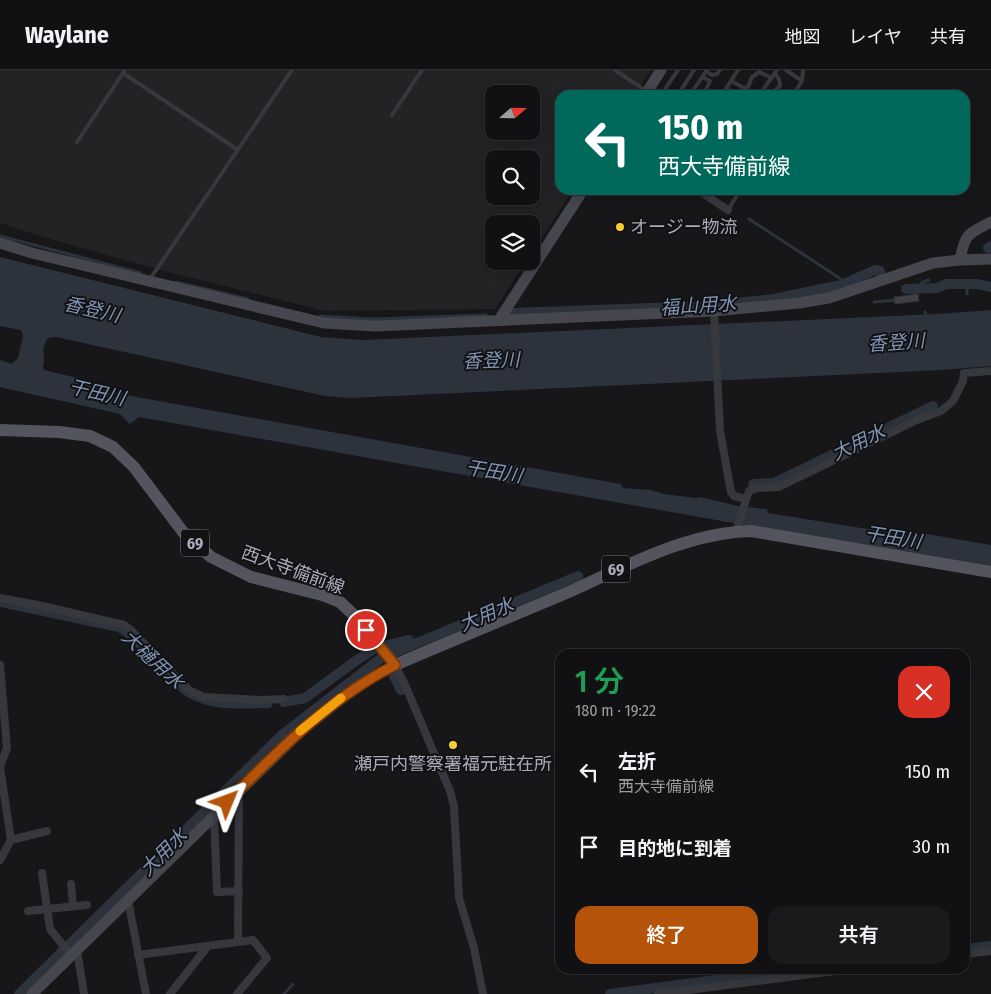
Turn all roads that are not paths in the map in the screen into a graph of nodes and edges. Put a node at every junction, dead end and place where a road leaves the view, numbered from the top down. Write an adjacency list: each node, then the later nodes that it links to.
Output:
1 (292, 70): 30 (lane)
2 (422, 70): 28 (lane)
3 (615, 70): 18 (lane)
4 (661, 70): 19 (street)
5 (678, 70): 20 (lane)
6 (694, 70): 21 (lane)
7 (720, 70): 11 (lane)
8 (737, 70): 15 (lane)
9 (786, 70): 16 (lane)
10 (803, 70): 16 (lane)
11 (706, 71): 14 (lane)
12 (124, 72): 29 (lane); 30 (lane)
13 (774, 74): 15 (lane); 25 (lane); 26 (lane)
14 (702, 78): 22 (lane); 23 (lane)
15 (731, 81): 17 (lane)
16 (802, 82): 27 (lane)
17 (726, 88): 24 (lane)
18 (642, 90)
19 (648, 90)
20 (666, 90)
21 (681, 90)
22 (694, 90)
23 (706, 90)
24 (729, 90)
25 (763, 90)
26 (778, 90)
27 (796, 90)
28 (392, 115)
29 (77, 142)
30 (238, 150): 39 (lane)
31 (580, 195): 41 (street)
32 (706, 195): 34 (street)
33 (737, 195): 34 (lane)
34 (728, 210)
35 (991, 222): 38 (street)
36 (0, 244): 39 (street)
37 (991, 259): 38 (street)
38 (960, 260): 40 (street)
39 (148, 281): 41 (street)
40 (714, 315): 41 (street); 44 (street)
41 (499, 320)
42 (991, 371): 44 (street)
43 (0, 430): 49 (main road, 西大寺備前線 / 69)
44 (745, 501): 45 (street)
45 (736, 528): 46 (main road, 69); 49 (main road, 69)
46 (991, 572)
47 (0, 598): 50 (street)
48 (0, 665): 51 (street)
49 (395, 665): 53 (street); 79 (street)
50 (284, 699)
51 (0, 766): 52 (street)
52 (1, 782): 56 (street)
53 (240, 789): 54 (street); 60 (street)
54 (214, 814): 60 (street); 61 (street)
55 (47, 831): 56 (street)
56 (11, 840): 57 (street)
57 (0, 860)
58 (42, 873): 64 (street)
59 (71, 884): 63 (street)
60 (239, 891): 66 (street)
61 (128, 900): 69 (street); 71 (street)
62 (87, 905): 63 (street)
63 (73, 906): 64 (street)
64 (47, 909): 65 (street); 69 (street)
65 (28, 912)
66 (238, 942): 67 (street); 78 (street)
67 (208, 946): 71 (street); 77 (street)
68 (991, 951): 70 (street)
69 (72, 953): 74 (street); 75 (street)
70 (970, 953)
71 (138, 955): 76 (street)
72 (814, 974): 73 (street)
73 (671, 993): 80 (street)
74 (32, 994)
75 (84, 994)
76 (146, 994)
77 (170, 994)
78 (237, 994)
79 (483, 994)
80 (658, 994)

